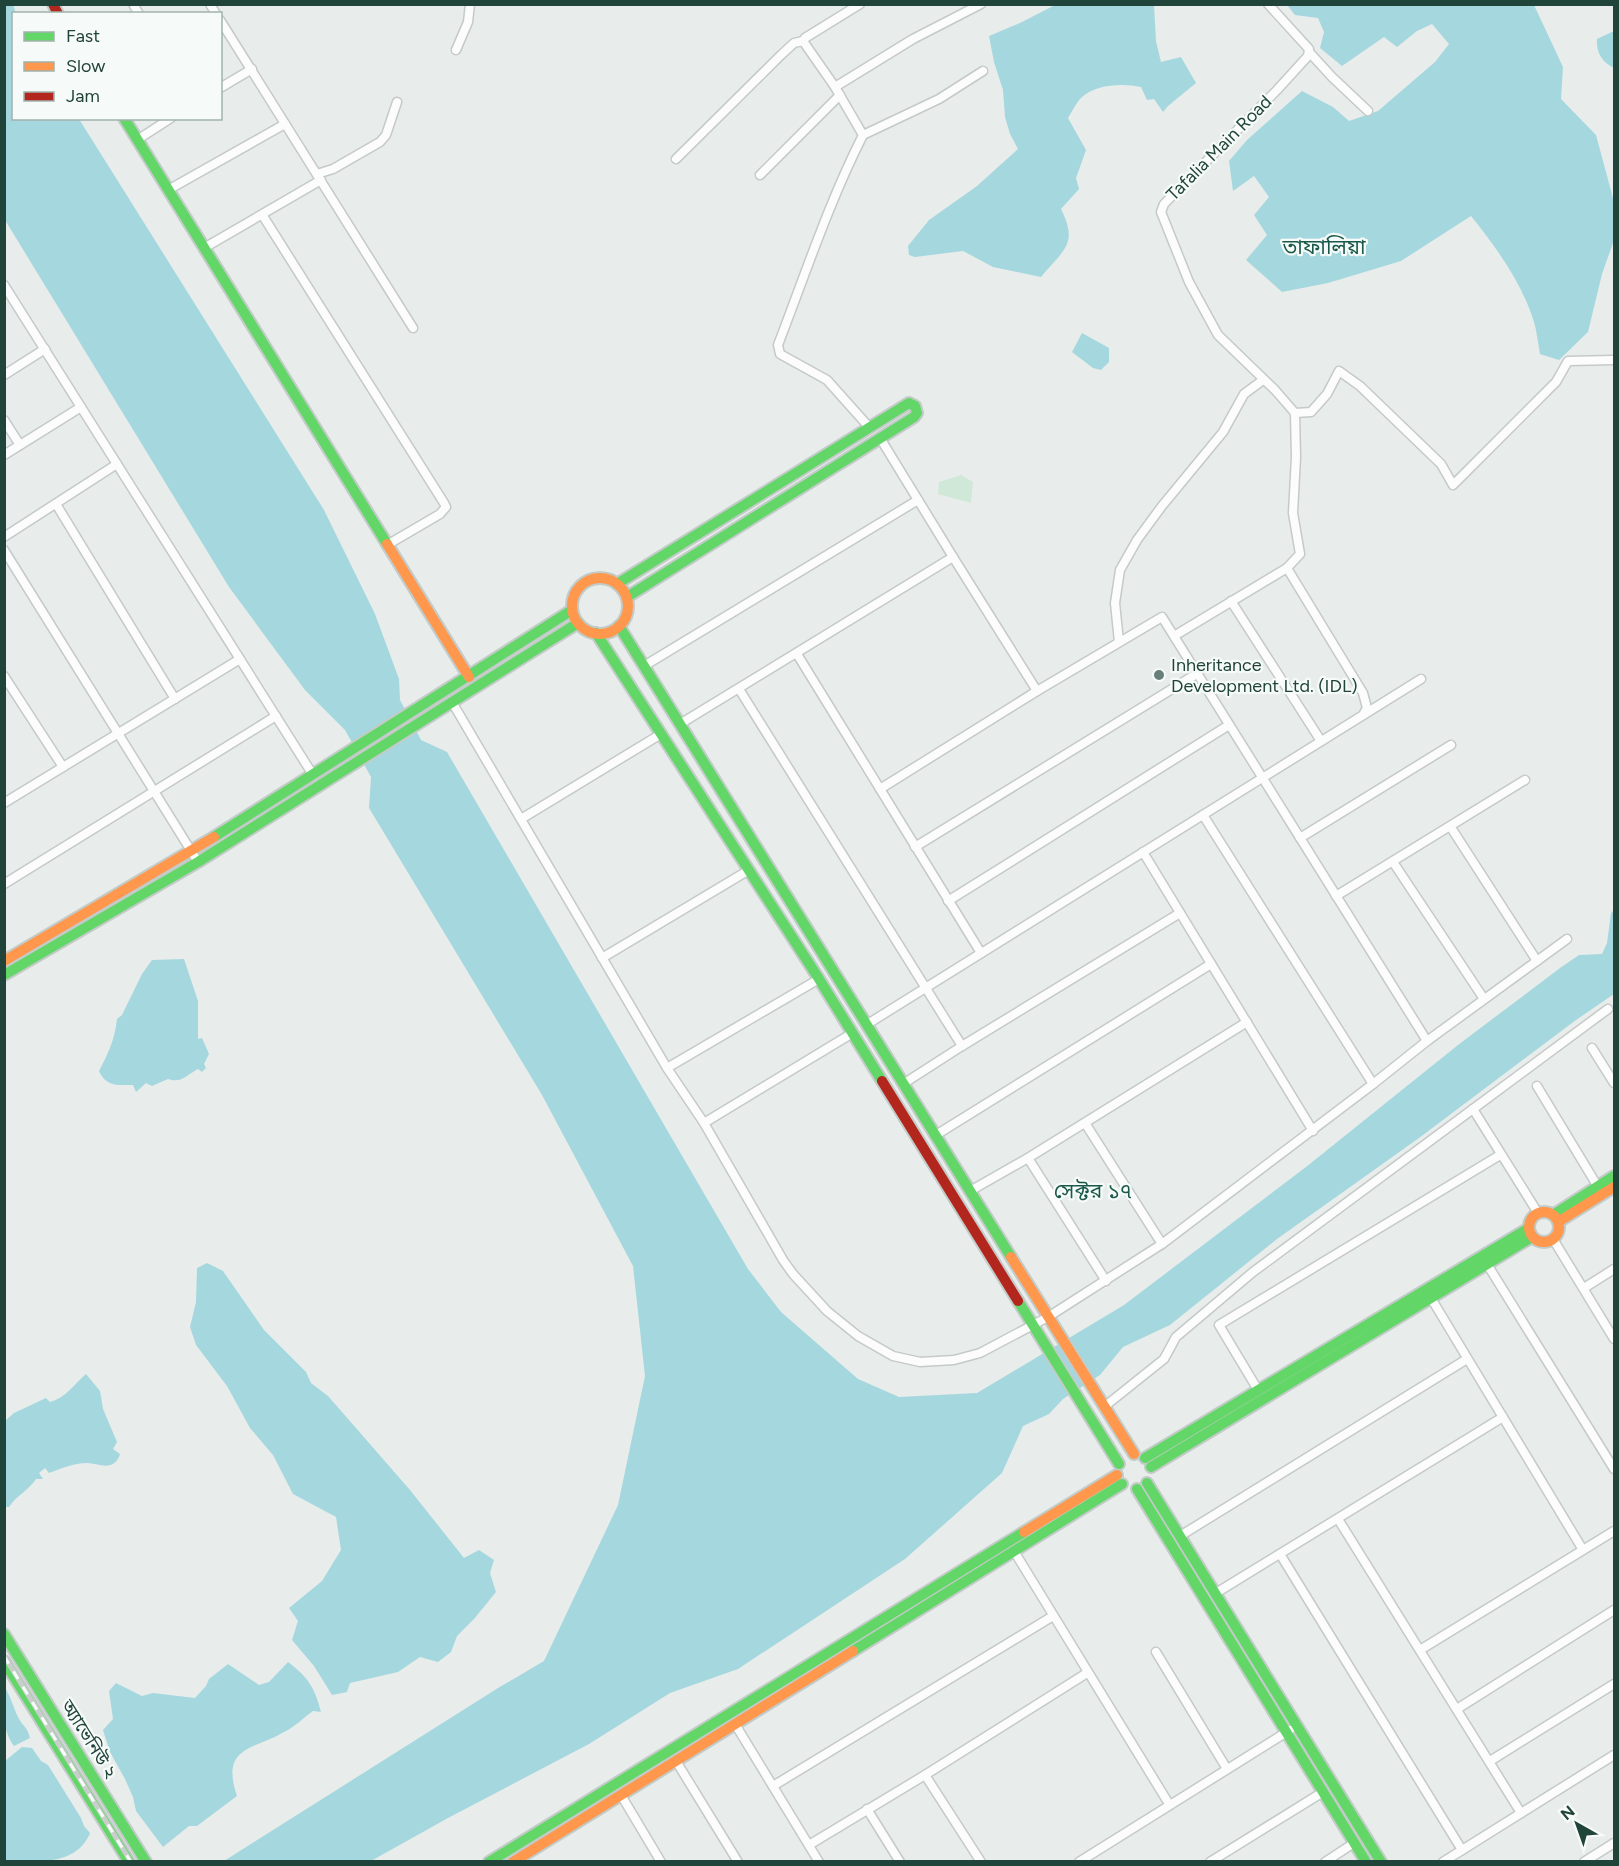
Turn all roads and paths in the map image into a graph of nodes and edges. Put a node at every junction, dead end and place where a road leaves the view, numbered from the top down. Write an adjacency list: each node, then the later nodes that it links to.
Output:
1 (470, 4): 7 (street)
2 (860, 4): 6 (street)
3 (981, 4): 12 (street)
4 (1268, 4): 8 (street)
5 (222, 23): 9 (street)
6 (803, 41): 12 (street); 20 (street)
7 (456, 50)
8 (1310, 53): 14 (street); 31 (street, Tafalia Main Road)
9 (252, 69): 11 (street); 17 (street)
10 (983, 71): 18 (street)
11 (222, 87)
12 (837, 91): 18 (street); 21 (street)
13 (397, 102): 22 (street)
14 (1368, 111)
15 (125, 120): 19 (street)
16 (168, 120): 19 (street)
17 (285, 124): 22 (street); 23 (street)
18 (863, 135): 35 (street)
19 (137, 140): 23 (street)
20 (676, 159)
21 (760, 175)
22 (319, 177): 24 (street); 27 (street)
23 (168, 190): 25 (street)
24 (263, 216): 25 (street); 43 (street)
25 (204, 248): 43 (street)
26 (4, 285): 28 (street)
27 (413, 328)
28 (45, 349): 30 (street); 32 (street)
29 (1614, 360): 33 (street)
30 (4, 375)
31 (1263, 380): 33 (street, Tafalia Main Road); 55 (street)
32 (81, 407): 37 (street); 39 (street)
33 (1295, 413): 46 (street)
34 (4, 420): 37 (street)
35 (869, 427): 36 (street); 47 (street)
36 (880, 438): 40 (street); 48 (street)
37 (20, 445): 38 (street)
38 (4, 455)
39 (117, 464): 41 (street); 57 (street)
40 (918, 500): 45 (street); 58 (street)
41 (56, 504): 42 (street); 65 (street)
42 (4, 537)
43 (387, 545): 61 (street)
44 (4, 550): 71 (street)
45 (953, 557): 56 (street); 64 (street)
46 (1287, 568): 49 (street); 67 (street)
47 (617, 584): 48 (street); 50 (street)
48 (627, 597): 52 (street)
49 (1231, 601): 54 (street); 73 (street)
50 (572, 610): 51 (street); 61 (street)
51 (578, 623): 53 (street); 66 (street)
52 (618, 626): 53 (street); 58 (street)
53 (596, 633): 72 (street)
54 (1174, 636): 55 (street); 59 (street)
55 (1119, 642): 64 (street)
56 (797, 654): 63 (street); 79 (street)
57 (240, 659): 65 (street); 68 (street)
58 (644, 666): 69 (street)
59 (1198, 673): 70 (street); 88 (street)
60 (4, 676): 75 (street)
61 (469, 677): 76 (street)
62 (1421, 679): 67 (street)
63 (739, 689): 69 (street); 106 (street)
64 (1037, 691): 79 (street)
65 (175, 699): 71 (street)
66 (452, 702): 83 (street); 86 (street)
67 (1363, 715): 73 (street)
68 (276, 716): 76 (street); 80 (street)
69 (680, 724): 110 (street)
70 (1229, 725): 77 (street); 96 (street)
71 (119, 734): 75 (street); 80 (street)
72 (661, 734): 83 (street); 93 (street)
73 (1321, 741): 77 (street)
74 (1451, 745): 87 (street)
75 (63, 768): 81 (street)
76 (313, 775): 84 (street)
77 (1262, 778): 82 (street); 87 (street)
78 (1525, 780): 85 (street)
79 (880, 789): 88 (street)
80 (154, 790): 89 (street); 94 (street)
81 (4, 803)
82 (1203, 815): 90 (street); 118 (street)
83 (521, 819): 100 (street)
84 (234, 825): 86 (street); 89 (street)
85 (1450, 826): 92 (street); 102 (street)
86 (240, 836): 91 (street)
87 (1300, 838): 95 (street)
88 (915, 847): 96 (street)
89 (192, 851): 91 (street); 101 (street)
90 (1143, 852): 97 (street); 99 (street)
91 (198, 862): 104 (street)
92 (1393, 862): 95 (street); 107 (street)
93 (749, 870): 100 (street); 105 (street)
94 (4, 884)
95 (1336, 896): 112 (street)
96 (948, 901): 99 (street)
97 (1180, 913): 103 (street); 113 (street)
98 (1567, 939): 102 (street)
99 (981, 954): 106 (street)
100 (602, 958): 115 (street)
101 (4, 961)
102 (1537, 961): 107 (street)
103 (1211, 964): 109 (street); 124 (street)
104 (4, 975)
105 (819, 979): 111 (street); 115 (street)
106 (925, 988): 110 (street); 113 (street)
107 (1484, 999): 112 (street)
108 (1608, 1009): 120 (street)
109 (1247, 1022): 122 (street); 123 (street)
110 (866, 1024): 117 (street)
111 (851, 1034): 121 (street); 142 (street)
112 (1427, 1041): 118 (street)
113 (962, 1046): 117 (street)
114 (1592, 1048): 116 (street)
115 (667, 1068): 121 (street)
116 (1614, 1083)
117 (903, 1084): 124 (street)
118 (1373, 1084): 123 (street)
119 (1538, 1086): 128 (street)
120 (1473, 1109): 125 (street); 146 (street)
121 (704, 1123): 142 (street)
122 (1085, 1123): 126 (street); 135 (street)
123 (1313, 1131): 135 (street)
124 (936, 1135): 130 (street)
125 (1500, 1155): 131 (street); 145 (street)
126 (1028, 1158): 130 (street); 138 (street)
127 (1614, 1176): 128 (street)
128 (1598, 1187): 132 (street)
129 (1614, 1187): 132 (street)
130 (970, 1191): 141 (street)
131 (1538, 1213): 132 (street); 133 (street)
132 (1555, 1219): 134 (street)
133 (1530, 1232): 134 (street); 136 (street); 145 (street)
134 (1553, 1239): 139 (street)
135 (1162, 1244): 138 (street)
136 (1487, 1264): 140 (street); 149 (street)
137 (1614, 1269): 139 (street)
138 (1106, 1281): 141 (street)
139 (1584, 1288): 143 (street)
140 (1431, 1298): 144 (street); 148 (street)
141 (1049, 1319): 142 (street); 146 (street)
142 (1035, 1327): 150 (street)
143 (1614, 1339)
144 (1467, 1359): 147 (street); 155 (street)
145 (1258, 1390): 148 (street)
146 (1104, 1407): 148 (street)
147 (1503, 1417): 153 (street); 156 (street)
148 (1144, 1460): 150 (street); 151 (street)
149 (1614, 1469)
150 (1119, 1474): 152 (street); 157 (street); 190 (street)
151 (1147, 1484): 152 (street); 155 (street)
152 (1137, 1489): 171 (street)
153 (1338, 1519): 158 (street); 163 (street)
154 (1614, 1531): 156 (street)
155 (1179, 1536): 159 (street)
156 (1583, 1550): 163 (street)
157 (1014, 1551): 161 (street); 169 (street)
158 (1280, 1554): 159 (street); 186 (street)
159 (1216, 1593): 170 (street)
160 (1614, 1610): 168 (street)
161 (1053, 1616): 166 (street); 177 (street)
162 (4, 1634): 189 (street, অ্যাভেনিউ ২)
163 (1420, 1650): 168 (street)
164 (1156, 1652): 175 (street)
165 (4, 1661): 188 (street, অ্যাভেনিউ ২)
166 (1087, 1673): 176 (street); 180 (street)
167 (1614, 1684): 174 (street)
168 (1457, 1708): 174 (street)
169 (735, 1724): 173 (street); 177 (street)
170 (1296, 1726): 171 (street); 200 (street)
171 (1287, 1733): 175 (street); 178 (street)
172 (1614, 1755): 182 (street)
173 (676, 1761): 179 (street); 192 (street)
174 (1490, 1761): 182 (street)
175 (1227, 1769): 180 (street)
176 (926, 1775): 181 (street); 195 (street)
177 (773, 1786): 185 (street)
178 (1323, 1792): 183 (street); 197 (street)
179 (621, 1795): 187 (street); 191 (street)
180 (1169, 1804): 196 (street)
181 (867, 1809): 185 (street); 194 (street)
182 (1521, 1813): 186 (street)
183 (1354, 1843): 198 (street); 199 (street)
184 (1614, 1843): 202 (street)
185 (809, 1845): 193 (street)
186 (1462, 1850): 201 (street)
187 (659, 1861)
188 (129, 1862)
189 (146, 1862)
190 (489, 1862)
191 (513, 1862)
192 (738, 1862)
193 (819, 1862)
194 (900, 1862)
195 (981, 1862)
196 (1079, 1862)
197 (1210, 1862)
198 (1325, 1862)
199 (1366, 1862)
200 (1382, 1862)
201 (1443, 1862)
202 (1584, 1862)

